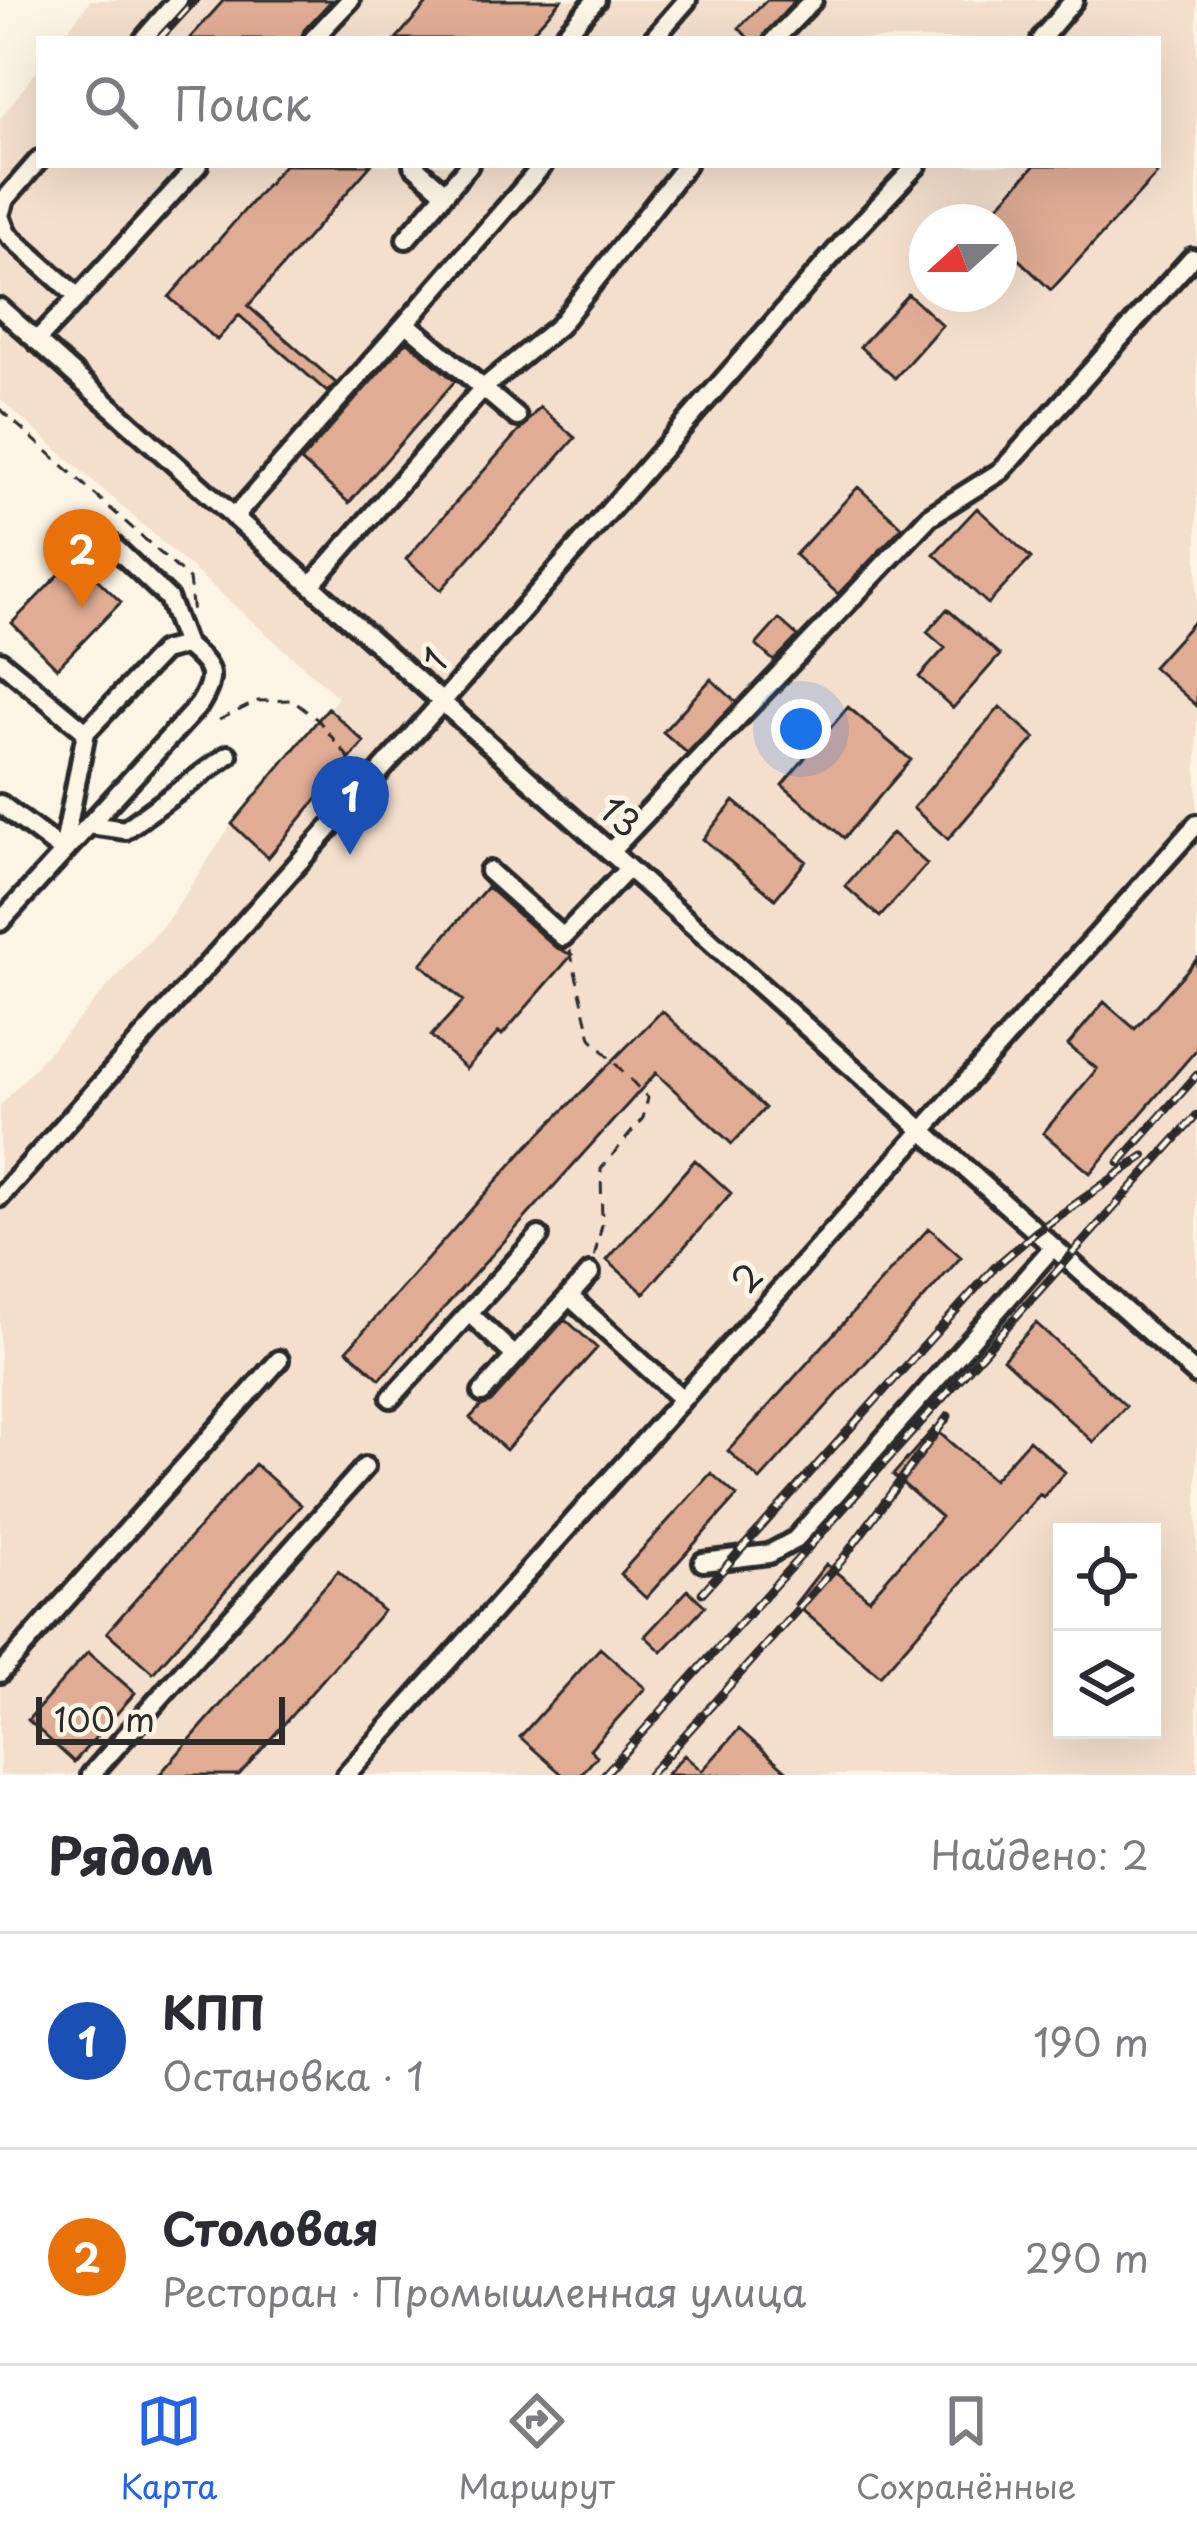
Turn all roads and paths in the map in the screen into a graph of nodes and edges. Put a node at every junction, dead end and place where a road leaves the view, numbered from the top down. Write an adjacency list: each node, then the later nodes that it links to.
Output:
1 (178, 0): 7 (street)
2 (350, 0): 8 (street)
3 (596, 0): 9 (street)
4 (687, 0): 10 (street)
5 (812, 0): 11 (street)
6 (1074, 0): 12 (street)
7 (147, 36)
8 (316, 36)
9 (564, 36)
10 (655, 36)
11 (778, 36)
12 (1044, 36)
13 (36, 163): 21 (street)
14 (195, 168): 24 (street)
15 (416, 168): 20 (street)
16 (467, 168): 20 (street)
17 (540, 168): 26 (street)
18 (684, 168): 28 (street)
19 (914, 168): 36 (street, 1)
20 (445, 194): 22 (street)
21 (0, 216): 24 (street)
22 (406, 239)
23 (1192, 258): 45 (street)
24 (78, 297): 27 (street)
25 (0, 308): 27 (street, 13)
26 (406, 323): 28 (street); 31 (street)
27 (36, 341): 31 (street, 13)
28 (482, 388): 30 (street); 33 (street)
29 (0, 409): 34 (path)
30 (517, 417)
31 (234, 517): 33 (street, 13)
32 (106, 539): 34 (street)
33 (310, 585): 36 (street, 13)
34 (185, 646): 38 (street); 43 (street)
35 (0, 661): 38 (street)
36 (442, 702): 45 (street, 13); 51 (street, 1)
37 (219, 720): 40 (path)
38 (86, 732): 44 (street)
39 (228, 755): 43 (street)
40 (349, 761)
41 (0, 805): 44 (street)
42 (1197, 824): 50 (street, 2)
43 (90, 825): 44 (street)
44 (63, 851): 48 (street)
45 (610, 852): 46 (street, 13)
46 (628, 868): 49 (street); 50 (street, 13)
47 (490, 872): 49 (street)
48 (0, 922)
49 (567, 937): 54 (path)
50 (923, 1131): 53 (street, 13); 62 (street, 2)
51 (0, 1197)
52 (539, 1236): 56 (street)
53 (1053, 1247): 59 (street, 13); 64 (street)
54 (590, 1273): 55 (street)
55 (569, 1296): 57 (street); 62 (street)
56 (470, 1314): 57 (street); 61 (street)
57 (515, 1356): 60 (street)
58 (279, 1360): 65 (street)
59 (1197, 1376)
60 (482, 1393)
61 (391, 1398)
62 (682, 1399): 67 (street, 2)
63 (365, 1467): 66 (street)
64 (703, 1562)
65 (0, 1673)
66 (92, 1775)
67 (346, 1775)

